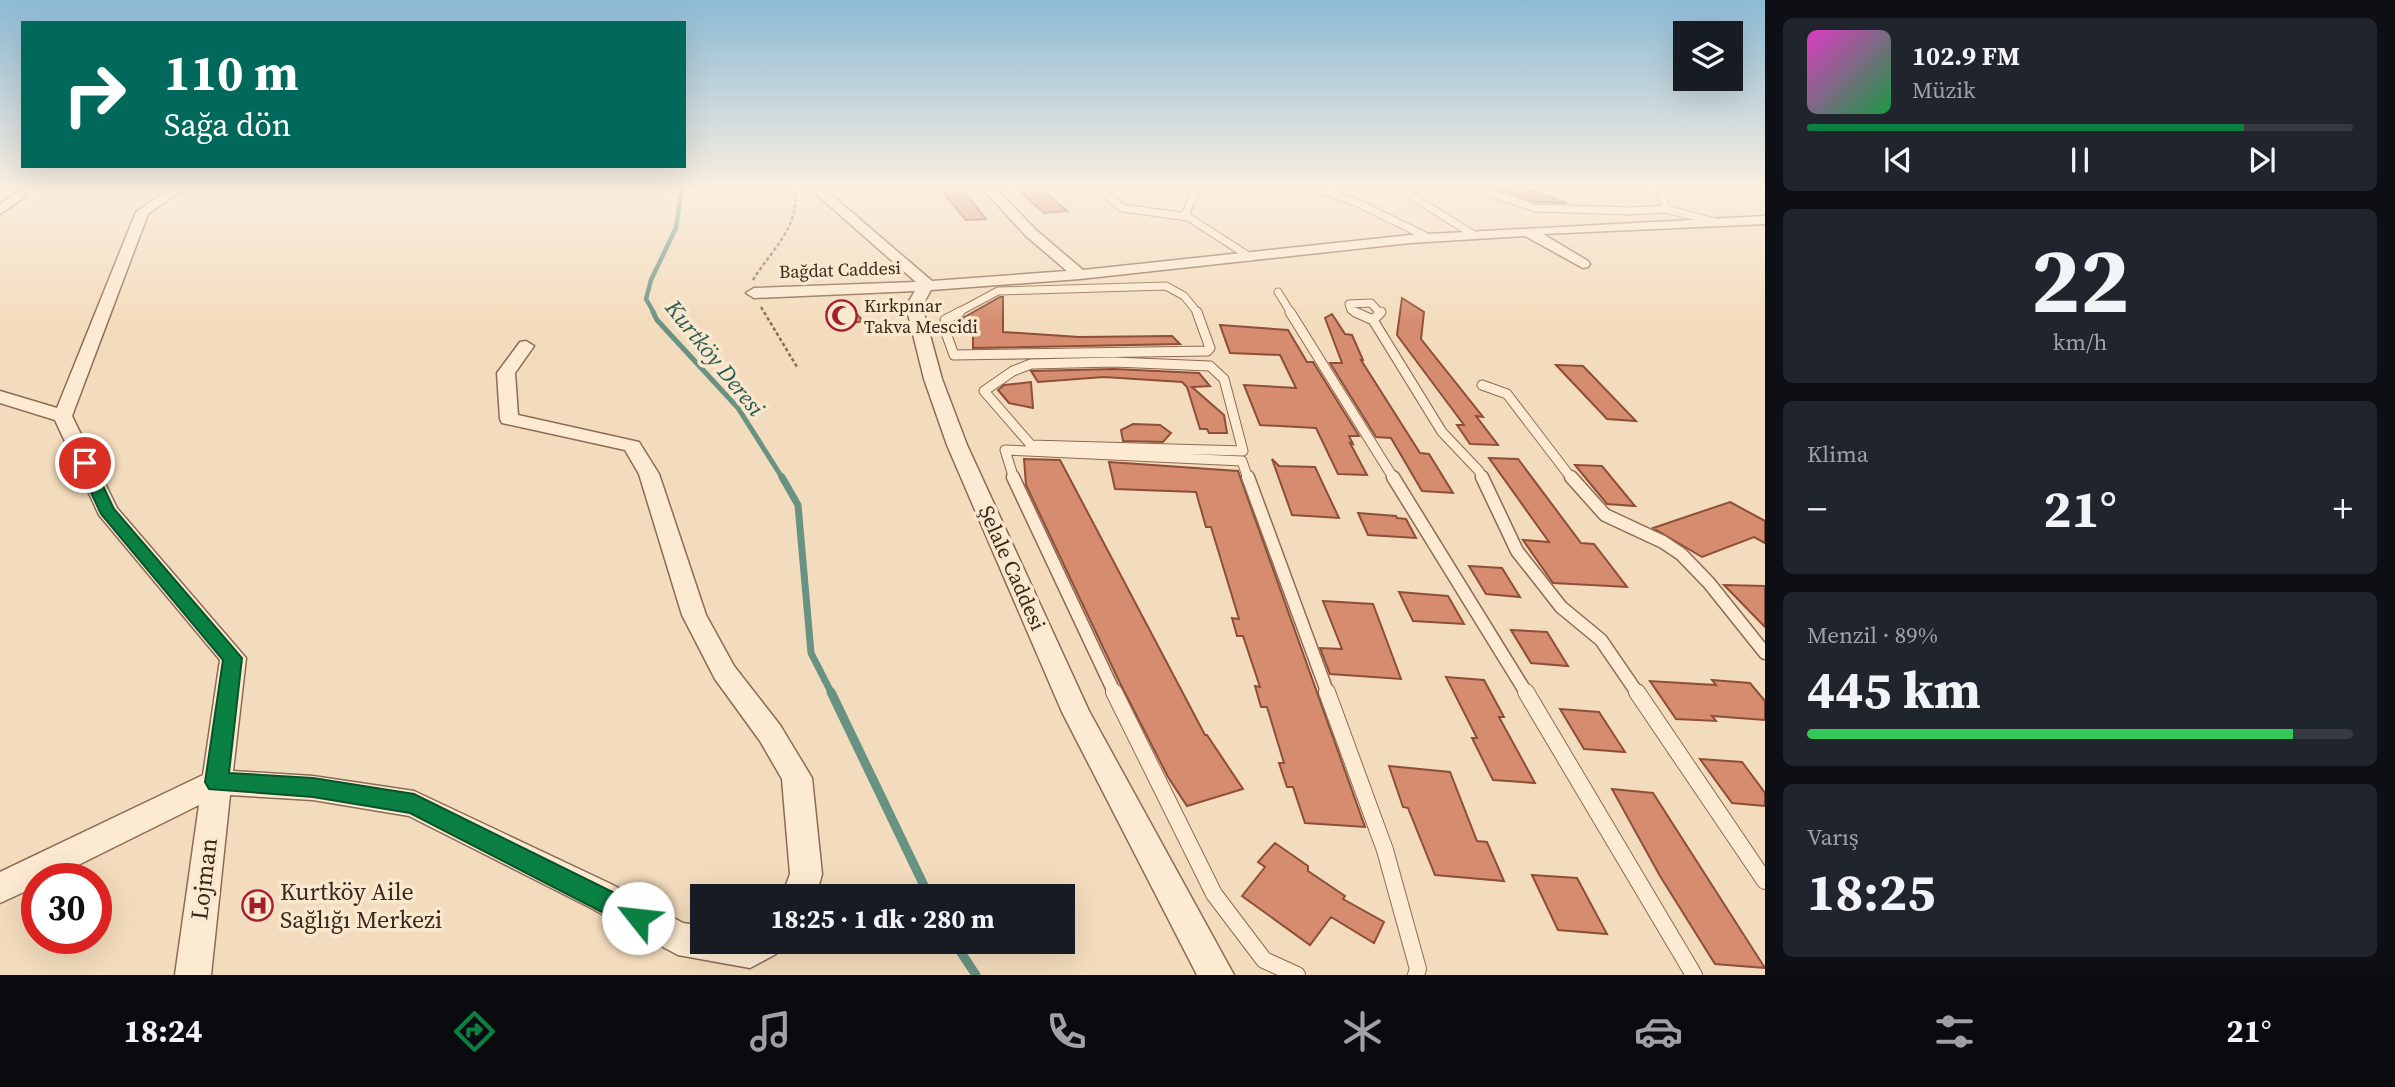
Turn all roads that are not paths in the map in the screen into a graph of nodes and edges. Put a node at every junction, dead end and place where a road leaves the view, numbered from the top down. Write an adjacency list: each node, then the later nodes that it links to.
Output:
1 (1527, 231): 14 (street)
2 (134, 232): 25 (street)
3 (865, 232): 16 (street)
4 (1030, 232): 15 (street)
5 (1210, 232): 13 (lane)
6 (1416, 232): 11 (lane)
7 (1468, 232): 10 (lane)
8 (1520, 232): 10 (street, Bağdat Caddesi)
9 (1638, 232): 12 (street)
10 (1474, 235): 11 (street, Bağdat Caddesi)
11 (1429, 238): 13 (street, Bağdat Caddesi)
12 (1647, 239)
13 (1250, 257): 15 (street, Bağdat Caddesi)
14 (1583, 264)
15 (1080, 275): 16 (street, Bağdat Caddesi)
16 (927, 285): 18 (street, Bağdat Caddesi); 33 (street, Şelale Caddesi)
17 (1278, 292): 36 (lane)
18 (754, 293)
19 (1373, 320): 28 (lane)
20 (946, 333): 20 (lane)
21 (526, 346): 29 (street)
22 (1482, 385): 26 (lane)
23 (984, 391): 23 (lane)
24 (0, 397): 25 (street)
25 (63, 416): 27 (street, Lojman)
26 (1765, 653)
27 (217, 782): 30 (street); 31 (street); 32 (street, Lojman)
28 (1765, 881)
29 (803, 884)
30 (0, 888)
31 (690, 942)
32 (193, 975)
33 (1216, 975)
34 (1297, 975): 35 (lane)
35 (1416, 975)
36 (1694, 975)

